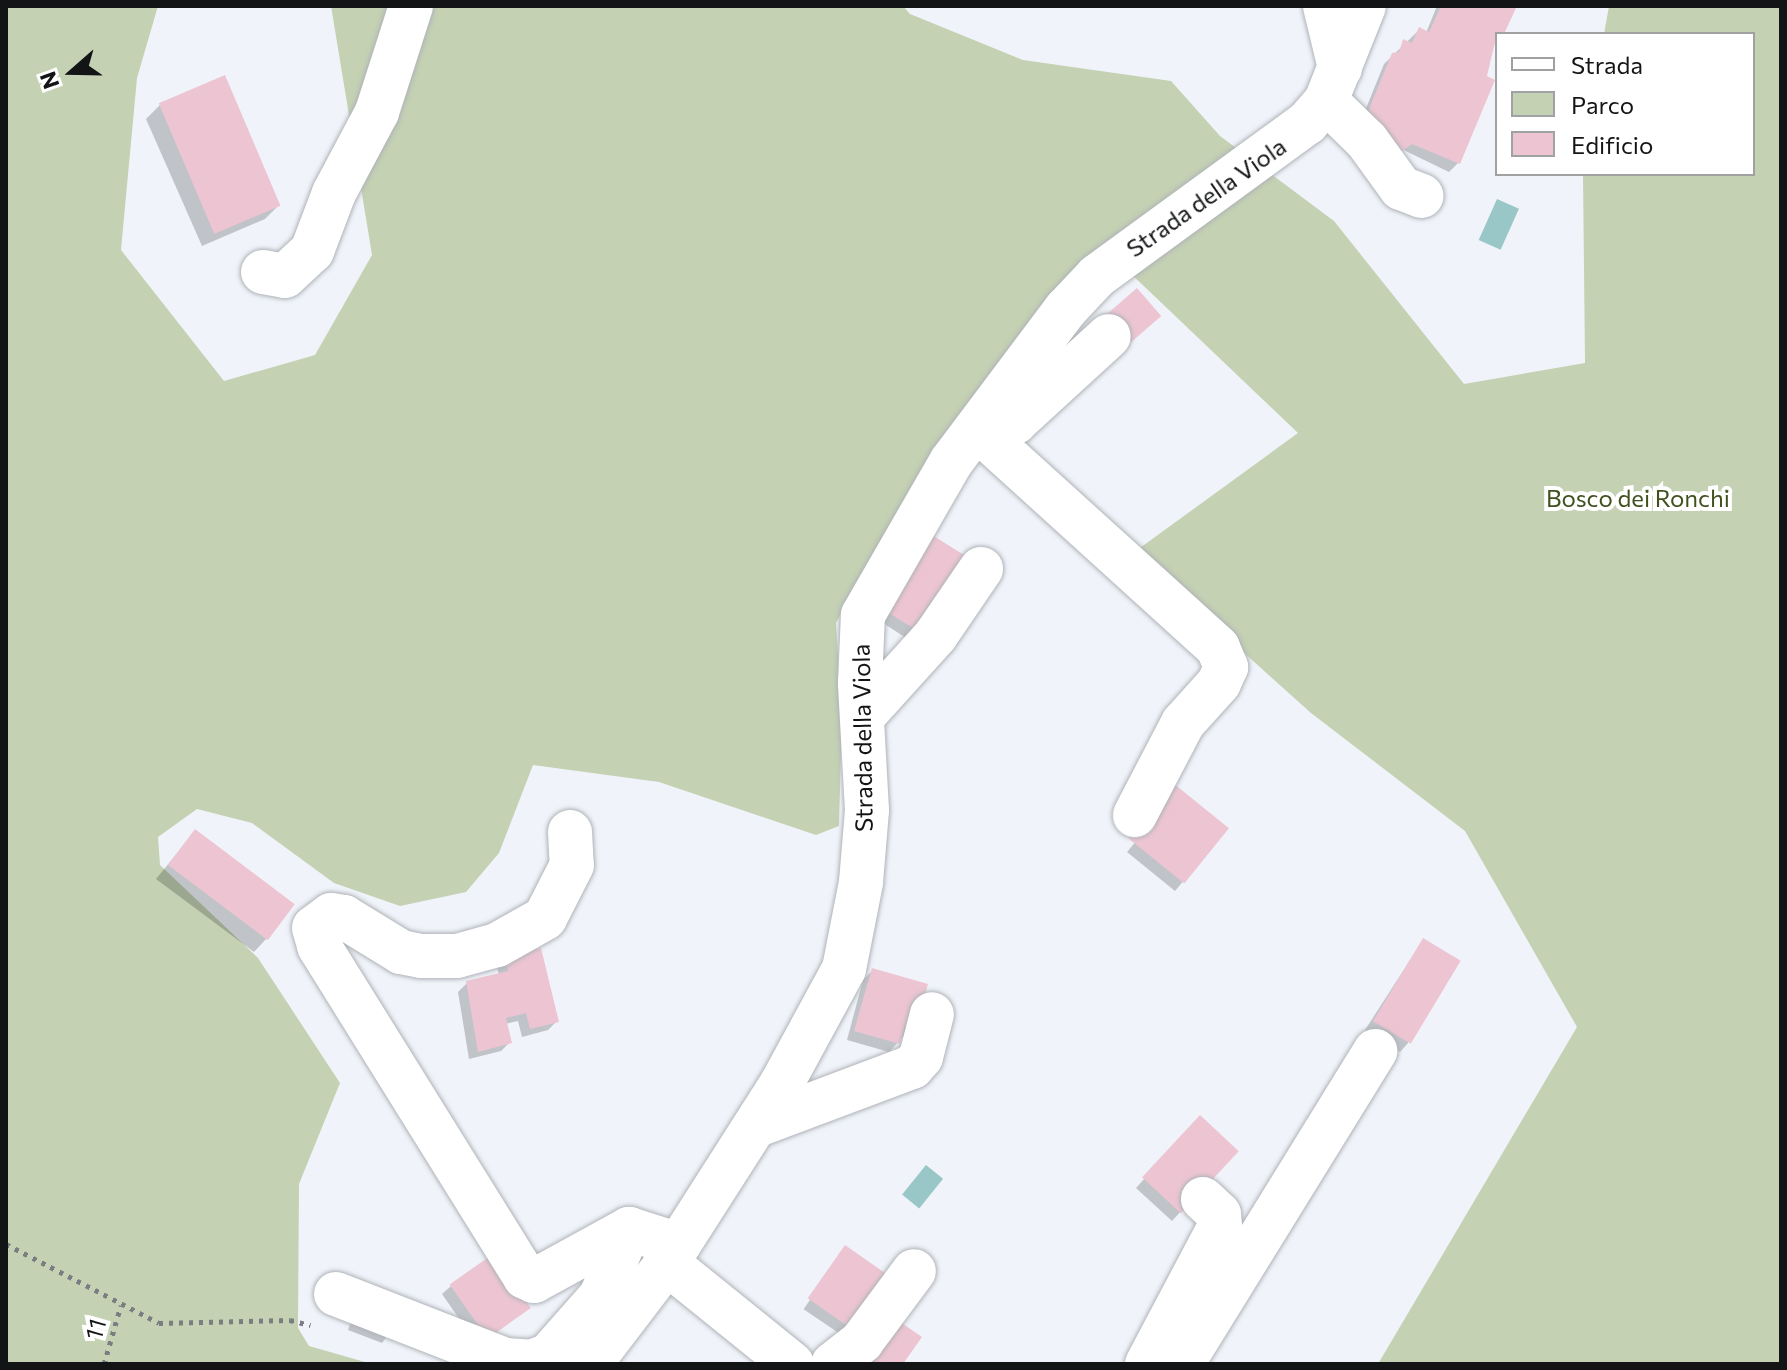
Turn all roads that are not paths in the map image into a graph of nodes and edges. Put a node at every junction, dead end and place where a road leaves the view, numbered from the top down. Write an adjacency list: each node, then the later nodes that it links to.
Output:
1 (411, 6): 6 (street)
2 (1325, 6): 4 (street)
3 (1364, 6): 4 (street, Strada della Viola)
4 (1333, 85): 5 (street); 8 (street, Strada della Viola)
5 (1422, 196)
6 (263, 272)
7 (1109, 336): 8 (street)
8 (978, 430): 10 (street, Strada della Viola); 11 (street)
9 (981, 569): 10 (street)
10 (862, 717): 15 (street, Strada della Viola)
11 (1135, 815)
12 (570, 832): 17 (street)
13 (932, 1014): 15 (street)
14 (1375, 1051): 25 (street)
15 (755, 1126): 18 (street, Strada della Viola)
16 (1203, 1199): 24 (street)
17 (629, 1229): 18 (street); 20 (street)
18 (673, 1254): 21 (street, Strada della Viola); 22 (street)
19 (914, 1271): 23 (street)
20 (327, 1310)
21 (590, 1364)
22 (792, 1364)
23 (833, 1364)
24 (1147, 1364)
25 (1182, 1364)

